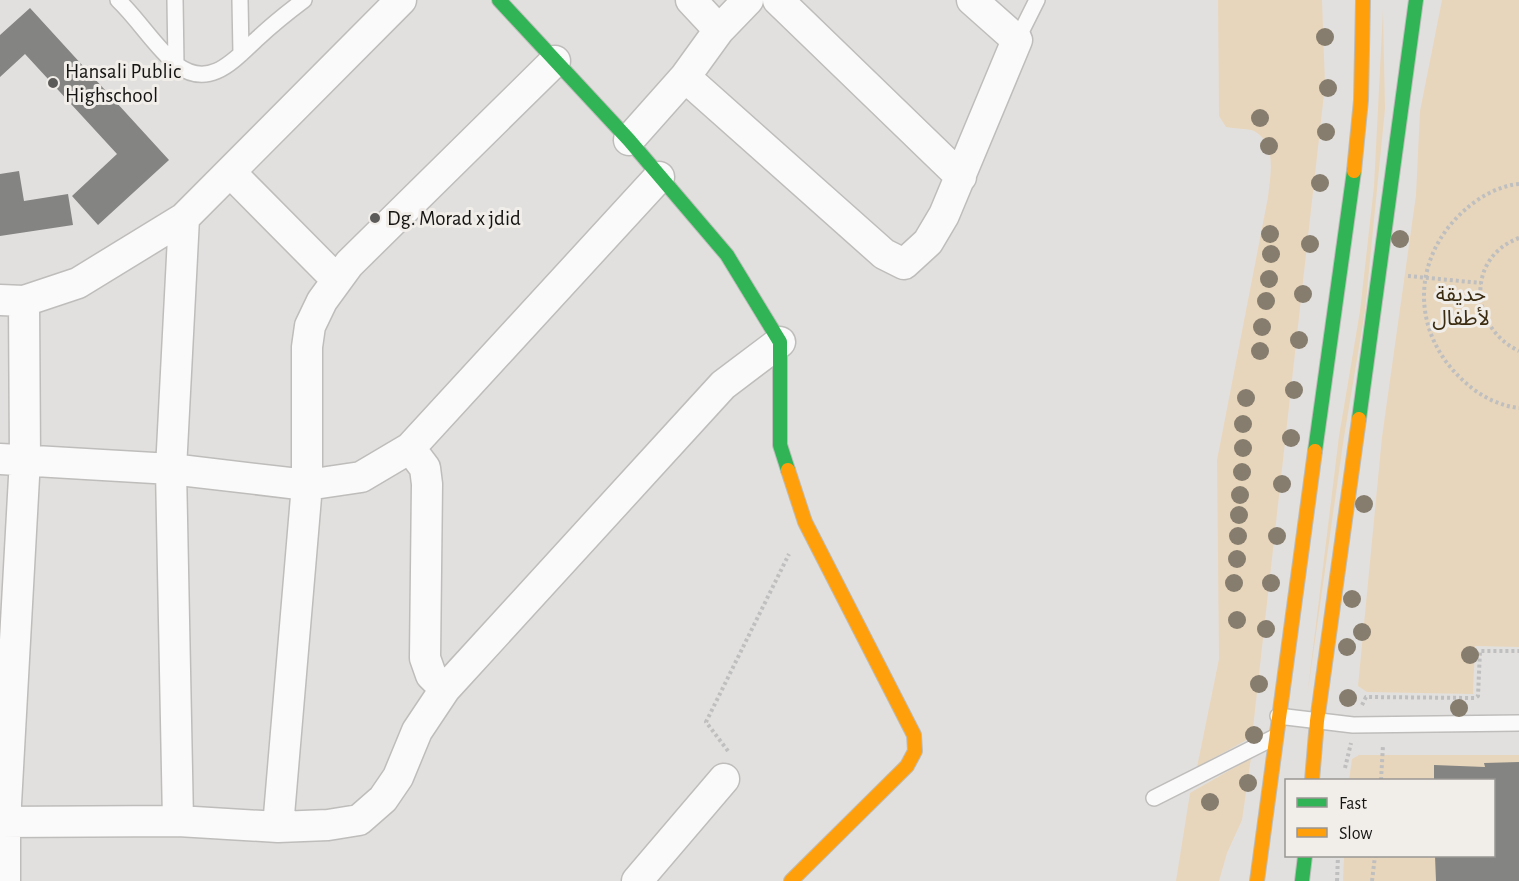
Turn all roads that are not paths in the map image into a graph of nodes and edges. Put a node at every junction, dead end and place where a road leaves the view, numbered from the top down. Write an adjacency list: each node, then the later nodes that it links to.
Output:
1 (118, 0): 18 (lane)
2 (175, 0): 18 (lane)
3 (240, 0): 16 (lane)
4 (401, 0): 21 (street)
5 (500, 0): 17 (street)
6 (691, 0): 14 (street)
7 (748, 0): 14 (street)
8 (778, 0): 23 (street)
9 (972, 0): 15 (street)
10 (1036, 0): 15 (lane)
11 (1363, 0): 33 (street)
12 (1416, 0): 34 (street)
13 (297, 3): 16 (lane)
14 (719, 30): 19 (street)
15 (1017, 40): 23 (street)
16 (241, 54): 18 (lane)
17 (555, 61): 20 (street); 25 (street)
18 (176, 64)
19 (685, 77): 20 (street); 23 (street)
20 (629, 140): 22 (street)
21 (230, 171): 24 (street); 25 (street)
22 (659, 177): 27 (street); 28 (street)
23 (961, 177)
24 (184, 218): 26 (street); 30 (street)
25 (336, 279): 31 (street)
26 (12, 300): 29 (street)
27 (780, 342): 32 (street); 46 (street)
28 (410, 448): 31 (street); 32 (street)
29 (13, 459): 30 (street); 41 (street)
30 (171, 469): 31 (street); 40 (street)
31 (307, 485): 42 (street)
32 (445, 689): 42 (street)
33 (1278, 716): 34 (lane); 36 (street)
34 (1317, 721): 35 (lane); 38 (street)
35 (1519, 723)
36 (1275, 737): 39 (lane); 47 (street)
37 (724, 779): 45 (street)
38 (1312, 779)
39 (1154, 798)
40 (178, 821): 41 (street); 42 (street)
41 (2, 822): 44 (street)
42 (278, 828)
43 (1305, 857): 48 (street)
44 (5, 881)
45 (637, 881)
46 (791, 881)
47 (1257, 881)
48 (1302, 881)

